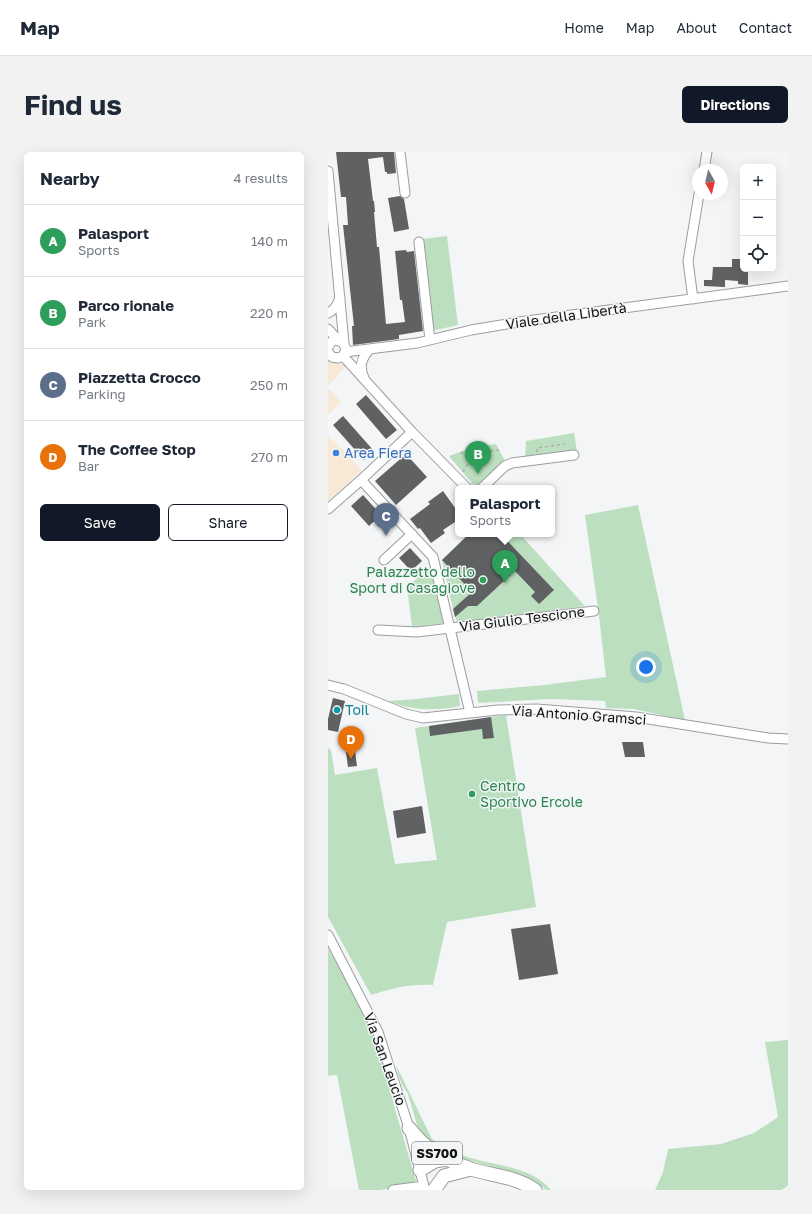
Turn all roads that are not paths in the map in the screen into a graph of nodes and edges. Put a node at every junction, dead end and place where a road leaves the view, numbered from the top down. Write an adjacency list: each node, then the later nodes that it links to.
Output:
1 (400, 152): 5 (street)
2 (707, 152): 3 (street)
3 (705, 164)
4 (328, 171): 9 (street)
5 (405, 193)
6 (698, 200): 10 (street)
7 (419, 242): 13 (street)
8 (788, 286): 10 (street, Viale della Libertà)
9 (341, 295): 11 (street); 15 (street)
10 (693, 299): 13 (street, Viale della Libertà)
11 (328, 313)
12 (328, 329): 15 (street)
13 (430, 340): 16 (street, Viale della Libertà)
14 (328, 347): 15 (street)
15 (343, 348): 16 (street, Viale della Libertà); 17 (street, Viale della Libertà); 18 (street)
16 (369, 350): 18 (street)
17 (328, 352)
18 (364, 379): 19 (street)
19 (412, 432): 21 (street); 22 (street)
20 (574, 455): 23 (street)
21 (361, 480): 24 (street); 25 (street, Via Giulio Tescione)
22 (464, 485)
23 (485, 485)
24 (328, 509)
25 (412, 534): 26 (street); 28 (street, Via Giulio Tescione)
26 (384, 560)
27 (594, 611): 28 (street, Via Giulio Tescione)
28 (451, 628): 29 (street, Via Giulio Tescione); 31 (street, Via Giulio Tescione)
29 (378, 630)
30 (328, 685): 31 (street, Via Antonio Gramsci)
31 (470, 713): 32 (street, Via Antonio Gramsci)
32 (788, 739)
33 (328, 935): 34 (street, Via San Leucio)
34 (409, 1128): 35 (highway, SS700); 37 (street, Via San Leucio)
35 (447, 1159): 36 (highway, SS700); 37 (highway, SS700)
36 (471, 1169): 38 (highway, SS700); 41 (highway, SS700)
37 (420, 1170): 38 (highway, SS700); 39 (street, Via San Leucio)
38 (444, 1176): 39 (highway, SS700)
39 (428, 1189): 40 (street)
40 (393, 1190)
41 (535, 1190)

